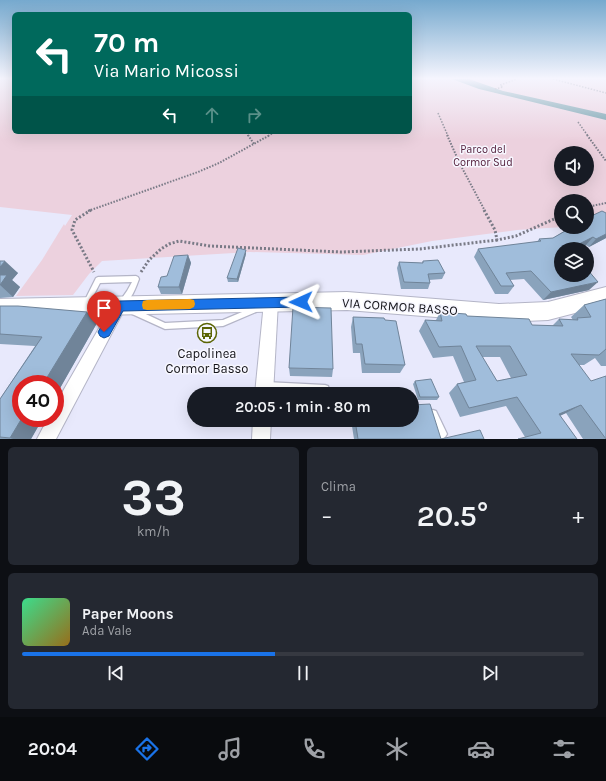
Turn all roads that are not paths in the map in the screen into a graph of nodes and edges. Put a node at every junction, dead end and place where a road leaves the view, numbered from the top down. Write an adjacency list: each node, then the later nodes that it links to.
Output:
1 (606, 296): 2 (street, VIA CORMOR BASSO)
2 (271, 302): 4 (street, VIA CORMOR BASSO); 6 (street)
3 (85, 306): 4 (street, VIA CORMOR BASSO); 4 (lane); 5 (street, VIA CORMOR BASSO)
4 (119, 306): 10 (street)
5 (0, 308)
6 (264, 387)
7 (429, 406): 9 (lane)
8 (262, 427): 11 (street)
9 (442, 434)
10 (46, 439)
11 (261, 439)

